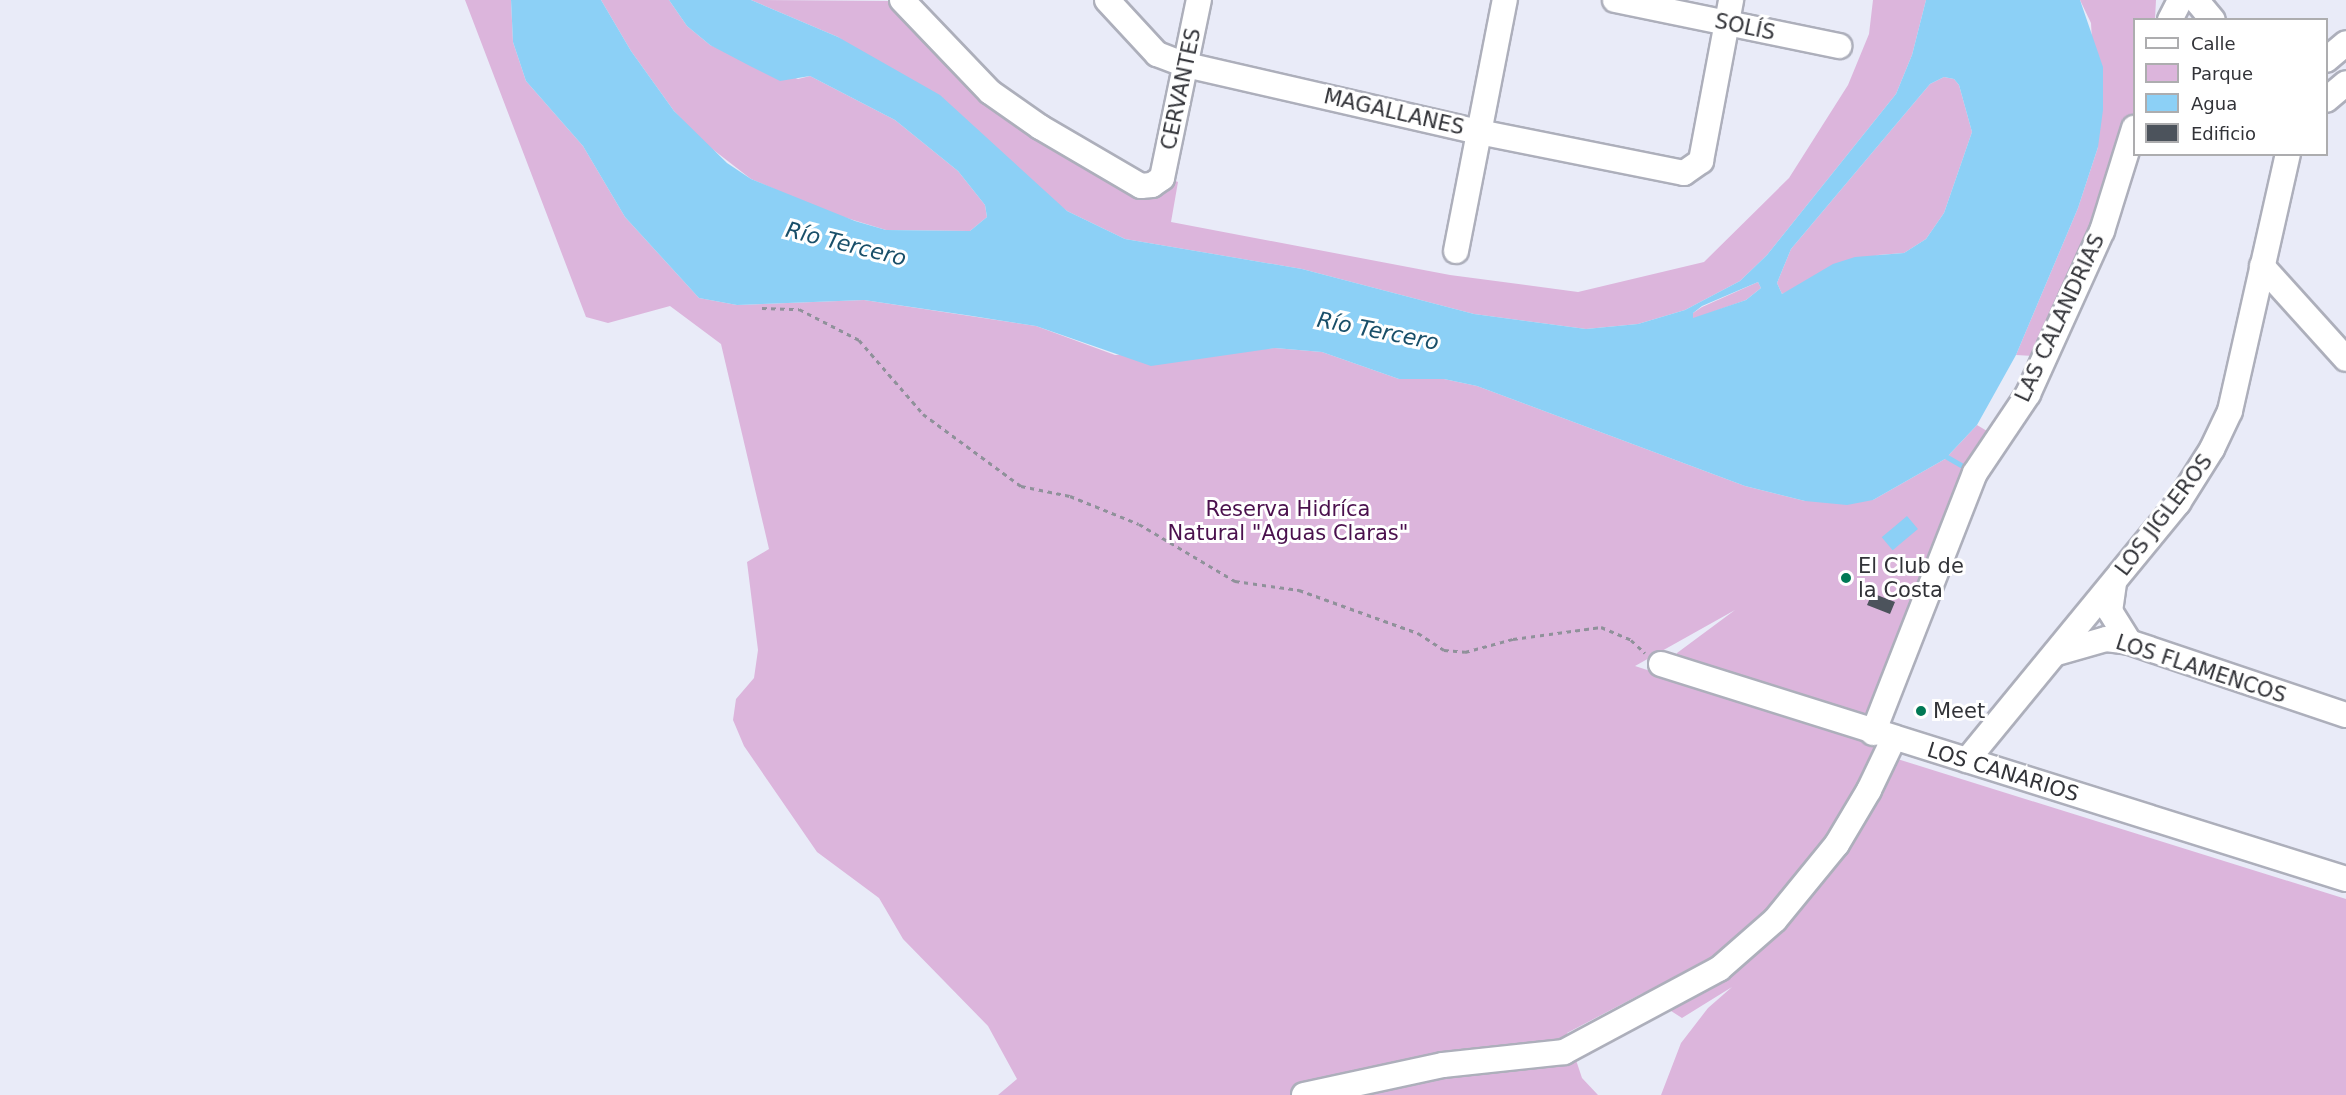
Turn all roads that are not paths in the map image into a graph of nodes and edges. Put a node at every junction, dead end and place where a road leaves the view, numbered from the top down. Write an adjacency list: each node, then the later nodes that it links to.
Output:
1 (902, 0): 14 (street, CERVANTES)
2 (1107, 0): 14 (street, MAGALLANES)
3 (1199, 0): 14 (street, CERVANTES)
4 (1505, 0): 18 (street)
5 (1615, 0): 8 (street, SOLÍS)
6 (2180, 0): 9 (street)
7 (2196, 0): 10 (street)
8 (1729, 11): 12 (street, SOLÍS); 18 (street, MAGALLANES)
9 (2171, 18)
10 (2211, 18)
11 (2346, 43): 13 (street)
12 (1839, 46)
13 (2328, 58)
14 (1186, 65): 18 (street, MAGALLANES)
15 (2346, 83): 16 (street)
16 (2328, 98)
17 (2133, 131): 28 (street, LAS CALANDRIAS)
18 (1479, 132): 20 (street)
19 (2288, 156): 21 (street, LOS JIGLEROS)
20 (1456, 251)
21 (2262, 266): 22 (street); 23 (street, LOS JIGLEROS)
22 (2346, 359)
23 (2115, 580): 24 (street); 25 (street, LOS JIGLEROS)
24 (2128, 642): 25 (street, LOS FLAMENCOS); 27 (street, LOS FLAMENCOS)
25 (2055, 654): 29 (street, LOS JIGLEROS)
26 (1661, 664): 28 (street, LOS CANARIOS)
27 (2346, 715)
28 (1883, 736): 29 (street, LOS CANARIOS); 31 (street, LAS CALANDRIAS)
29 (1967, 760): 30 (street, LOS CANARIOS)
30 (2346, 879)
31 (1304, 1095)

